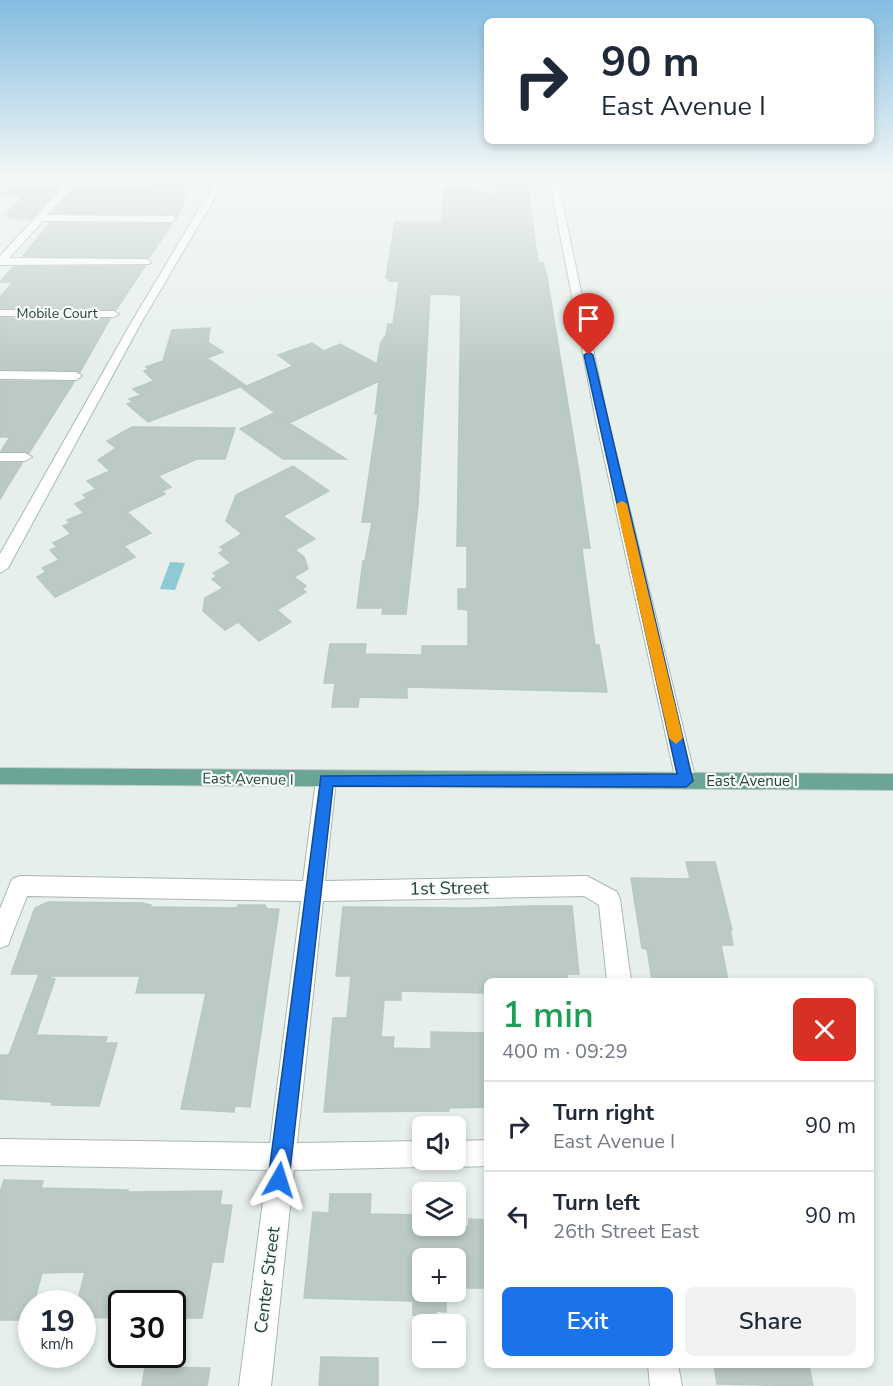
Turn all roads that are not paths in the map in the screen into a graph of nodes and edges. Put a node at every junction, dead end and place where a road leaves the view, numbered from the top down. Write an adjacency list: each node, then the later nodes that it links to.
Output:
1 (18, 242): 4 (street)
2 (184, 242): 12 (street)
3 (566, 242): 15 (street)
4 (0, 262): 5 (street)
5 (146, 262)
6 (0, 313): 7 (street, Mobile Court)
7 (114, 314)
8 (0, 375): 9 (street)
9 (76, 376)
10 (0, 457): 11 (street)
11 (26, 457)
12 (0, 568)
13 (0, 776): 14 (main road, East Avenue I)
14 (326, 780): 15 (main road, East Avenue I); 17 (street, Center Street)
15 (686, 781): 16 (main road, East Avenue I)
16 (893, 782)
17 (312, 891): 18 (street, 1st Street); 19 (street, 1st Street); 24 (street, Center Street)
18 (0, 937)
19 (619, 978)
20 (0, 1152): 24 (street)
21 (484, 1153): 23 (street)
22 (412, 1154): 24 (street)
23 (466, 1154)
24 (281, 1157): 26 (street, Center Street)
25 (663, 1368): 27 (street)
26 (255, 1386)
27 (666, 1386)

